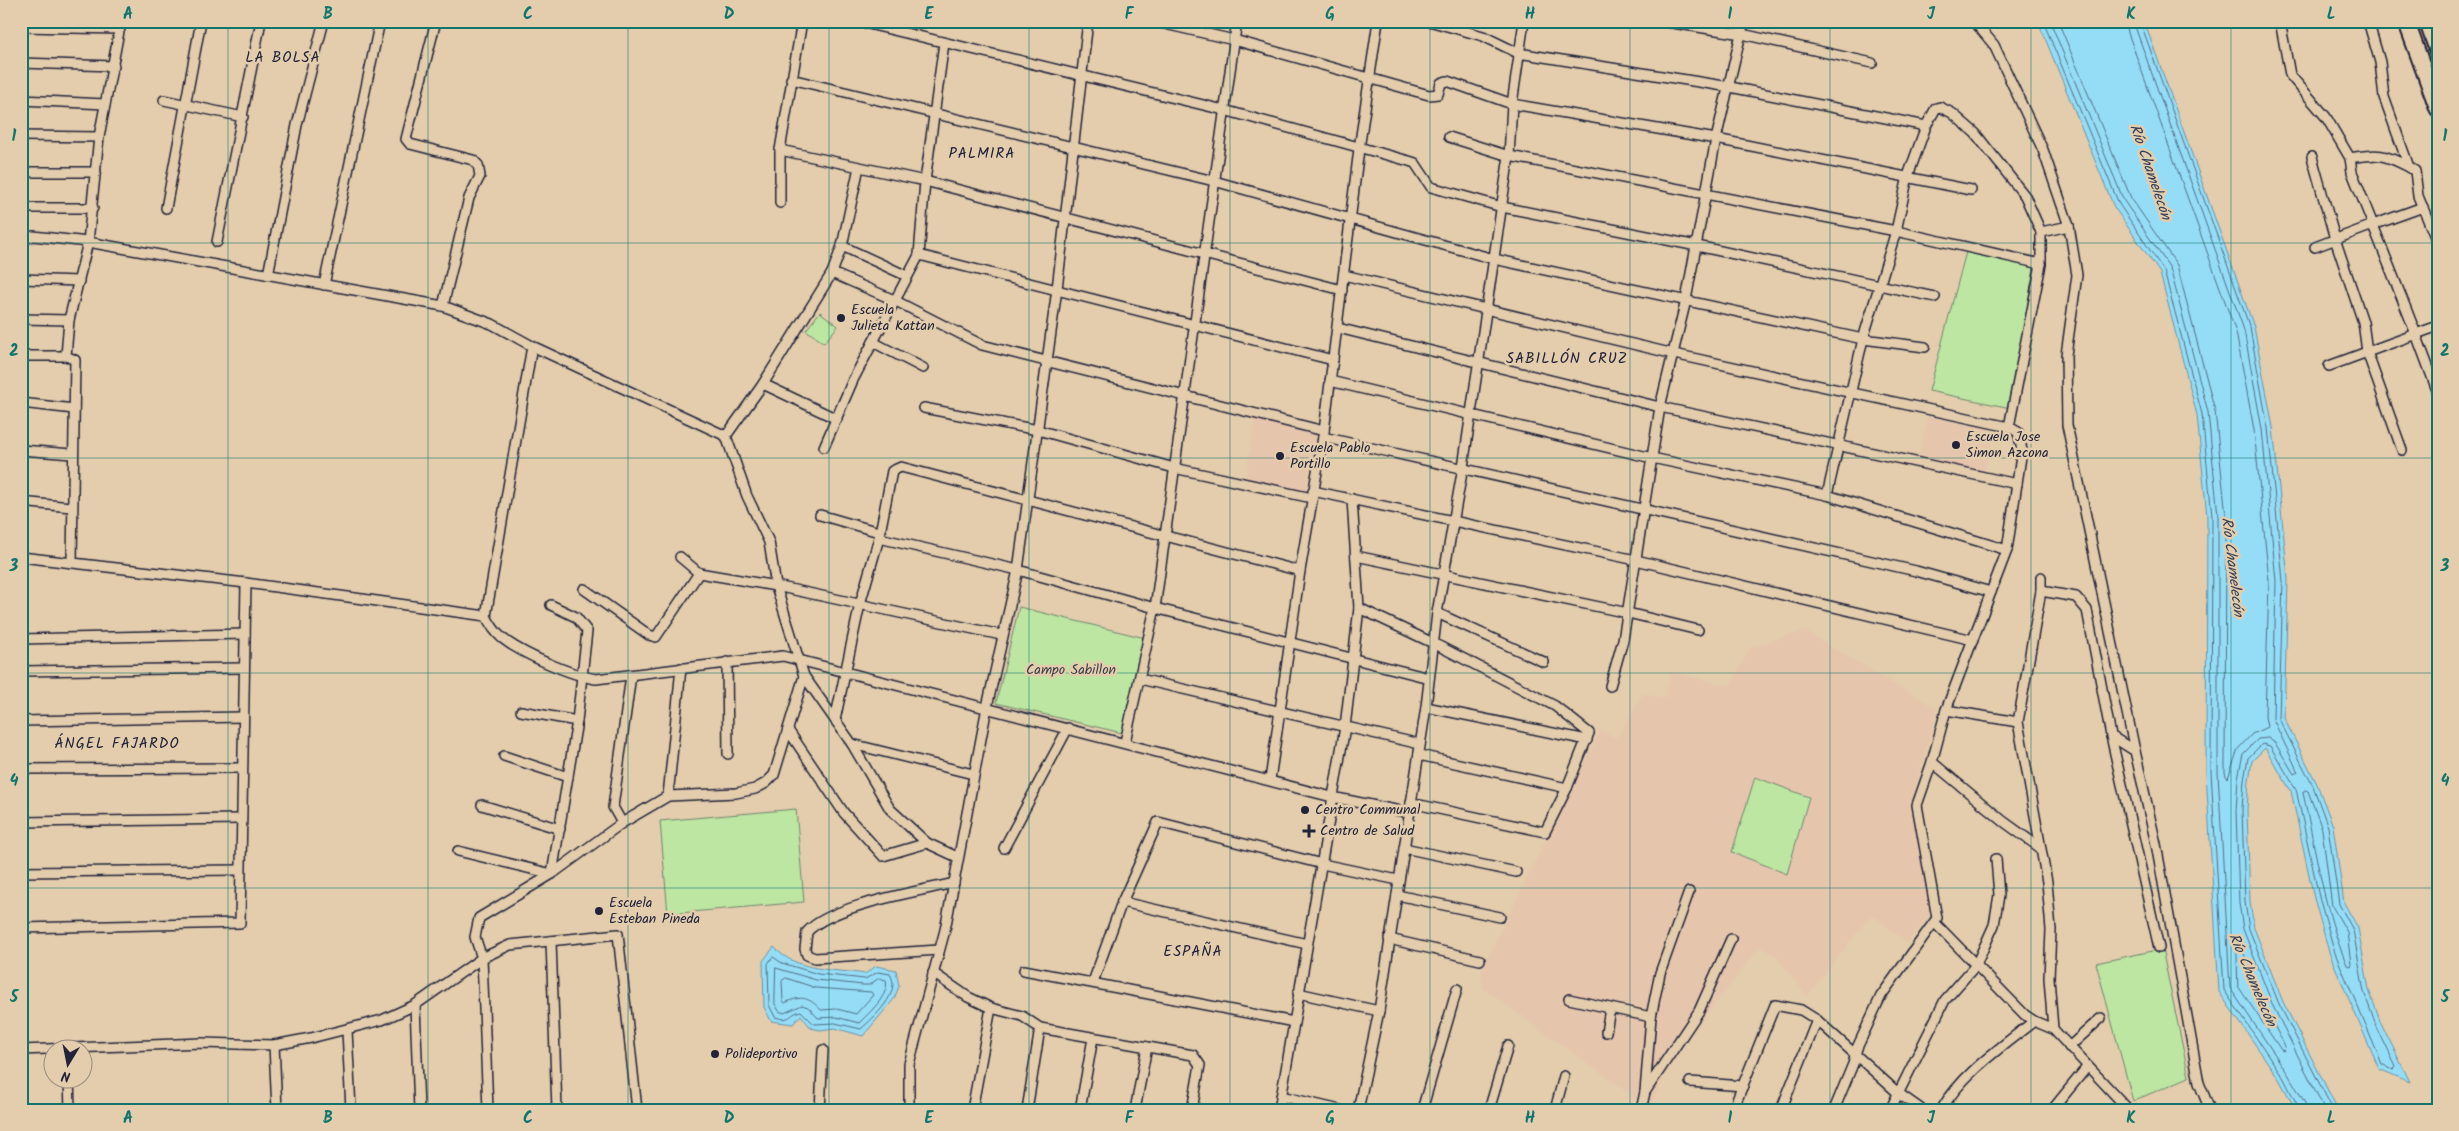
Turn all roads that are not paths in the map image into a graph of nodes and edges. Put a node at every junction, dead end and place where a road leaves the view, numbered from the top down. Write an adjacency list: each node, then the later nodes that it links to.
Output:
1 (201, 21): 38 (street)
2 (261, 21): 43 (street)
3 (324, 21): 89 (street)
4 (380, 21): 94 (street)
5 (436, 21): 101 (street)
6 (802, 21): 33 (street)
7 (856, 21): 25 (street)
8 (1088, 21): 31 (street)
9 (1152, 21): 24 (street)
10 (1237, 21): 24 (street)
11 (1378, 21): 32 (street)
12 (1429, 21): 27 (street)
13 (1524, 21): 27 (street)
14 (1660, 21): 23 (street)
15 (1744, 21): 23 (street)
16 (1974, 21): 73 (street)
17 (2280, 21): 54 (street)
18 (2368, 21): 55 (street)
19 (2406, 21): 40 (highway)
20 (2427, 21): 26 (highway)
21 (121, 25): 22 (street); 30 (street)
22 (21, 27)
23 (1742, 34): 29 (street); 34 (street)
24 (1234, 40): 32 (street); 41 (street)
25 (944, 42): 31 (street); 42 (street)
26 (2438, 52)
27 (1518, 53): 34 (street); 39 (street)
28 (21, 63): 30 (street)
29 (1872, 63)
30 (114, 66): 37 (street)
31 (1081, 75): 41 (street); 49 (street)
32 (1368, 77): 39 (street); 50 (street)
33 (791, 79): 42 (street); 51 (street)
34 (1730, 87): 44 (street); 48 (street)
35 (21, 100): 37 (street)
36 (164, 100): 38 (street)
37 (105, 104): 46 (street)
38 (186, 104): 43 (street); 69 (street)
39 (1512, 104): 48 (street); 52 (street)
40 (2438, 109)
41 (1224, 110): 50 (street); 60 (street)
42 (935, 114): 49 (street); 61 (street)
43 (243, 116): 79 (street)
44 (1926, 126): 59 (street); 75 (street)
45 (21, 136): 46 (street)
46 (99, 137): 58 (street)
47 (1449, 137): 52 (street)
48 (1716, 139): 59 (street); 63 (street)
49 (1073, 146): 60 (street); 70 (street)
50 (1358, 149): 65 (street); 71 (street)
51 (780, 150): 56 (street); 64 (street)
52 (1509, 156): 63 (street); 65 (street)
53 (2312, 158): 76 (street)
54 (2350, 158): 55 (street); 72 (street)
55 (2410, 167): 66 (street)
56 (859, 168): 61 (street); 81 (street)
57 (21, 172): 58 (street)
58 (96, 172): 68 (street)
59 (1908, 176): 62 (street); 74 (street)
60 (1214, 181): 71 (street); 84 (street)
61 (925, 182): 70 (street); 85 (street)
62 (1971, 190)
63 (1705, 195): 74 (street); 82 (street)
64 (780, 203)
65 (1502, 207): 82 (street); 86 (street)
66 (2423, 207): 72 (street); 80 (street)
67 (21, 208): 68 (street)
68 (93, 208): 78 (street)
69 (166, 208)
70 (1064, 218): 84 (street); 96 (street)
71 (1349, 220): 86 (street); 90 (street)
72 (2373, 224): 76 (street); 108 (street)
73 (2069, 226): 75 (street); 219 (street)
74 (1896, 231): 87 (street); 95 (street)
75 (2041, 232): 87 (street)
76 (2335, 238): 83 (street); 113 (street)
77 (21, 241): 78 (street)
78 (88, 242): 89 (street); 93 (street)
79 (217, 242)
80 (2438, 244)
81 (842, 246): 88 (street); 91 (street)
82 (1697, 246): 95 (street); 100 (street)
83 (2315, 247)
84 (1204, 252): 97 (street); 105 (street)
85 (919, 255): 91 (street); 96 (street)
86 (1494, 259): 100 (street); 102 (street)
87 (2041, 264): 133 (street)
88 (832, 273): 99 (street); 123 (street)
89 (268, 275): 94 (street)
90 (1344, 275): 97 (street); 102 (street)
91 (907, 276): 99 (street)
92 (21, 279): 93 (street)
93 (79, 281): 104 (street)
94 (324, 284): 101 (street)
95 (1880, 285): 98 (street); 109 (street)
96 (1057, 289): 105 (street); 118 (street)
97 (1342, 290): 107 (street)
98 (1935, 297)
99 (894, 300): 110 (street); 118 (street)
100 (1686, 300): 109 (street); 114 (street)
101 (443, 306): 111 (street)
102 (1486, 309): 114 (street); 119 (street)
103 (21, 318): 104 (street)
104 (69, 320): 116 (street)
105 (1194, 324): 117 (street); 126 (street)
106 (2438, 326): 108 (street)
107 (1338, 328): 117 (street); 119 (street)
108 (2416, 334): 113 (street); 124 (street)
109 (1863, 339): 112 (street); 125 (street)
110 (872, 342): 121 (street); 132 (street)
111 (532, 346): 136 (street); 179 (street)
112 (1925, 347)
113 (2367, 352): 120 (street); 140 (street)
114 (1674, 354): 125 (street); 128 (street)
115 (21, 356): 116 (street)
116 (66, 356): 130 (street)
117 (1333, 360): 122 (street)
118 (1046, 361): 126 (street); 134 (street)
119 (1478, 361): 128 (street); 131 (street)
120 (2329, 366)
121 (923, 368)
122 (1330, 381): 131 (street); 135 (street)
123 (763, 384): 132 (street); 136 (street)
124 (2438, 393)
125 (1850, 394): 133 (street); 137 (street)
126 (1184, 396): 135 (street); 143 (street)
127 (21, 403): 130 (street)
128 (1660, 407): 137 (street); 142 (street)
129 (924, 408): 134 (street)
130 (74, 409): 141 (street)
131 (1470, 413): 142 (street); 144 (street)
132 (836, 419): 138 (street)
133 (2009, 427): 145 (street)
134 (1038, 430): 143 (street); 148 (street)
135 (1323, 434): 144 (street); 146 (street)
136 (726, 436): 169 (street)
137 (1838, 446): 145 (street); 147 (street)
138 (824, 447)
139 (21, 450): 141 (street)
140 (2402, 450)
141 (72, 454): 151 (street)
142 (1652, 458): 147 (street); 152 (street)
143 (1174, 468): 146 (street); 155 (street)
144 (1463, 468): 152 (street); 154 (street)
145 (2018, 484): 157 (street)
146 (1312, 494): 149 (street); 164 (street)
147 (1827, 496): 157 (street)
148 (1028, 500): 155 (street); 156 (street); 163 (street)
149 (1352, 500): 154 (street); 158 (street)
150 (21, 502): 151 (street)
151 (71, 507): 162 (street)
152 (1644, 510): 161 (street); 172 (street)
153 (820, 515): 156 (street)
154 (1452, 519): 161 (street); 166 (street)
155 (1165, 535): 164 (street); 175 (street)
156 (879, 536): 163 (street); 173 (street)
157 (2007, 550): 172 (street)
158 (1356, 556): 166 (street); 176 (street)
159 (21, 557): 162 (street)
160 (680, 557): 165 (street)
161 (1636, 560): 178 (street); 184 (street)
162 (72, 562): 168 (street)
163 (1018, 570): 175 (street); 182 (street)
164 (1300, 571): 185 (street)
165 (699, 573): 169 (street); 170 (street)
166 (1444, 574): 177 (street); 178 (street)
167 (2041, 578): 171 (street)
168 (246, 583): 179 (street); 181 (street)
169 (776, 586): 173 (street); 188 (street)
170 (584, 589)
171 (2041, 591): 210 (street); 214 (street)
172 (1991, 592): 184 (street)
173 (860, 604): 182 (street); 194 (street)
174 (551, 605): 197 (street)
175 (1155, 608): 185 (street); 199 (street)
176 (1359, 608): 186 (street); 187 (street)
177 (1437, 613): 186 (street); 190 (street)
178 (1628, 613): 180 (street); 200 (street)
179 (486, 616): 197 (street)
180 (1698, 630)
181 (245, 634): 183 (street); 191 (street)
182 (1001, 635): 202 (street)
183 (21, 639)
184 (1973, 640): 203 (street)
185 (1289, 643): 187 (street); 205 (street)
186 (1435, 644): 198 (street); 215 (street)
187 (1352, 657): 198 (street); 211 (street)
188 (799, 660): 189 (street); 194 (street); 196 (street)
189 (727, 662): 192 (street); 220 (street)
190 (1544, 662)
191 (244, 668): 193 (street); 206 (street)
192 (681, 668): 195 (street); 230 (street)
193 (21, 671)
194 (847, 672): 202 (street); 207 (street)
195 (631, 675): 197 (street); 237 (street)
196 (804, 676): 207 (street); 213 (street)
197 (582, 677): 209 (street)
198 (1429, 678): 201 (street)
199 (1140, 679): 205 (street); 216 (street)
200 (1610, 686)
201 (1426, 706): 215 (street); 218 (street)
202 (986, 707): 212 (street); 226 (street)
203 (1946, 710): 210 (street); 223 (street)
204 (521, 711): 209 (street)
205 (1280, 713): 211 (street); 228 (street)
206 (243, 718): 208 (street); 224 (street)
207 (835, 720): 217 (street)
208 (21, 721)
209 (577, 721): 227 (street)
210 (2018, 722): 240 (street)
211 (1345, 727): 218 (street); 231 (street)
212 (1068, 728): 216 (street); 241 (street)
213 (788, 730): 230 (street); 239 (street)
214 (2111, 736): 219 (street); 263 (street)
215 (1587, 740): 229 (street)
216 (1125, 742): 228 (street)
217 (852, 744): 226 (street); 239 (street)
218 (1420, 744): 221 (street)
219 (2135, 750): 334 (street)
220 (728, 754)
221 (1419, 755): 229 (street); 232 (street)
222 (504, 756): 227 (street)
223 (1932, 762): 240 (street); 257 (street)
224 (241, 768): 225 (street); 235 (street)
225 (21, 769)
226 (973, 774): 244 (street)
227 (568, 777): 238 (street)
228 (1270, 780): 231 (street)
229 (1566, 788): 232 (street)
230 (668, 796): 237 (street)
231 (1332, 797): 234 (street); 246 (street)
232 (1412, 803): 234 (street)
233 (482, 805): 238 (street)
234 (1410, 812): 242 (street)
235 (241, 819): 236 (street); 247 (street)
236 (21, 822)
237 (622, 823): 250 (street)
238 (560, 829): 250 (street)
239 (927, 844): 244 (street)
240 (2039, 847): 284 (street)
241 (1004, 848)
242 (1404, 848): 249 (street); 251 (street)
243 (458, 851): 250 (street)
244 (957, 857): 252 (street)
245 (1996, 859): 267 (street)
246 (1322, 864): 251 (street); 255 (street); 262 (street)
247 (240, 870): 248 (street); 258 (street)
248 (21, 872)
249 (1516, 872)
250 (552, 874): 265 (street)
251 (1398, 880): 254 (street)
252 (954, 883): 264 (street); 264 (street)
253 (1689, 892): 278 (street)
254 (1396, 895): 256 (street); 259 (street)
255 (1122, 902): 262 (street); 270 (street)
256 (1500, 917)
257 (1935, 923): 267 (street); 296 (street)
258 (21, 928)
259 (1389, 939): 266 (street); 277 (street)
260 (1730, 939): 302 (street)
261 (551, 941): 265 (street); 310 (street); 311 (street)
262 (1307, 944): 272 (street)
263 (2159, 948)
264 (939, 950): 269 (street)
265 (482, 958): 274 (street); 309 (street)
266 (1480, 960)
267 (1976, 965): 281 (street); 303 (street)
268 (1024, 970): 270 (street)
269 (933, 973): 275 (street); 313 (street)
270 (1093, 982): 282 (street)
271 (1457, 989): 322 (street)
272 (1298, 993): 277 (street); 282 (street)
273 (1570, 999): 276 (street)
274 (415, 1005): 285 (street); 308 (street)
275 (991, 1008): 283 (street); 314 (street)
276 (1610, 1009): 278 (street); 286 (street)
277 (1379, 1011): 321 (street)
278 (1651, 1017): 302 (street)
279 (2101, 1018): 292 (street)
280 (1817, 1020): 296 (street); 300 (street); 327 (street)
281 (2034, 1021): 284 (street); 331 (street)
282 (1294, 1022): 304 (street)
283 (1040, 1028): 287 (street); 315 (street)
284 (2053, 1029): 292 (street)
285 (347, 1030): 288 (street); 307 (street)
286 (1606, 1032)
287 (1093, 1038): 291 (street); 316 (street)
288 (274, 1045): 290 (street); 306 (street)
289 (1508, 1046): 323 (street)
290 (92, 1047)
291 (1146, 1047): 317 (street); 318 (street)
292 (2069, 1047): 297 (street)
293 (42, 1049): 294 (street)
294 (21, 1050)
295 (823, 1050): 312 (street)
296 (1856, 1056): 303 (street); 328 (street)
297 (2087, 1068): 332 (street); 333 (street)
298 (1564, 1076): 324 (street)
299 (1690, 1082): 300 (street)
300 (1743, 1086): 326 (street)
301 (69, 1088): 305 (street)
302 (1645, 1092): 325 (street)
303 (1898, 1093): 329 (street); 330 (street)
304 (1281, 1096): 319 (street); 320 (street)
305 (70, 1110)
306 (277, 1110)
307 (351, 1110)
308 (419, 1110)
309 (488, 1110)
310 (557, 1110)
311 (637, 1110)
312 (820, 1110)
313 (909, 1110)
314 (972, 1110)
315 (1027, 1110)
316 (1080, 1110)
317 (1135, 1110)
318 (1192, 1110)
319 (1279, 1110)
320 (1340, 1110)
321 (1358, 1110)
322 (1422, 1110)
323 (1489, 1110)
324 (1554, 1110)
325 (1641, 1110)
326 (1733, 1110)
327 (1782, 1110)
328 (1834, 1110)
329 (1890, 1110)
330 (1922, 1110)
331 (1941, 1110)
332 (2052, 1110)
333 (2129, 1110)
334 (2210, 1110)

